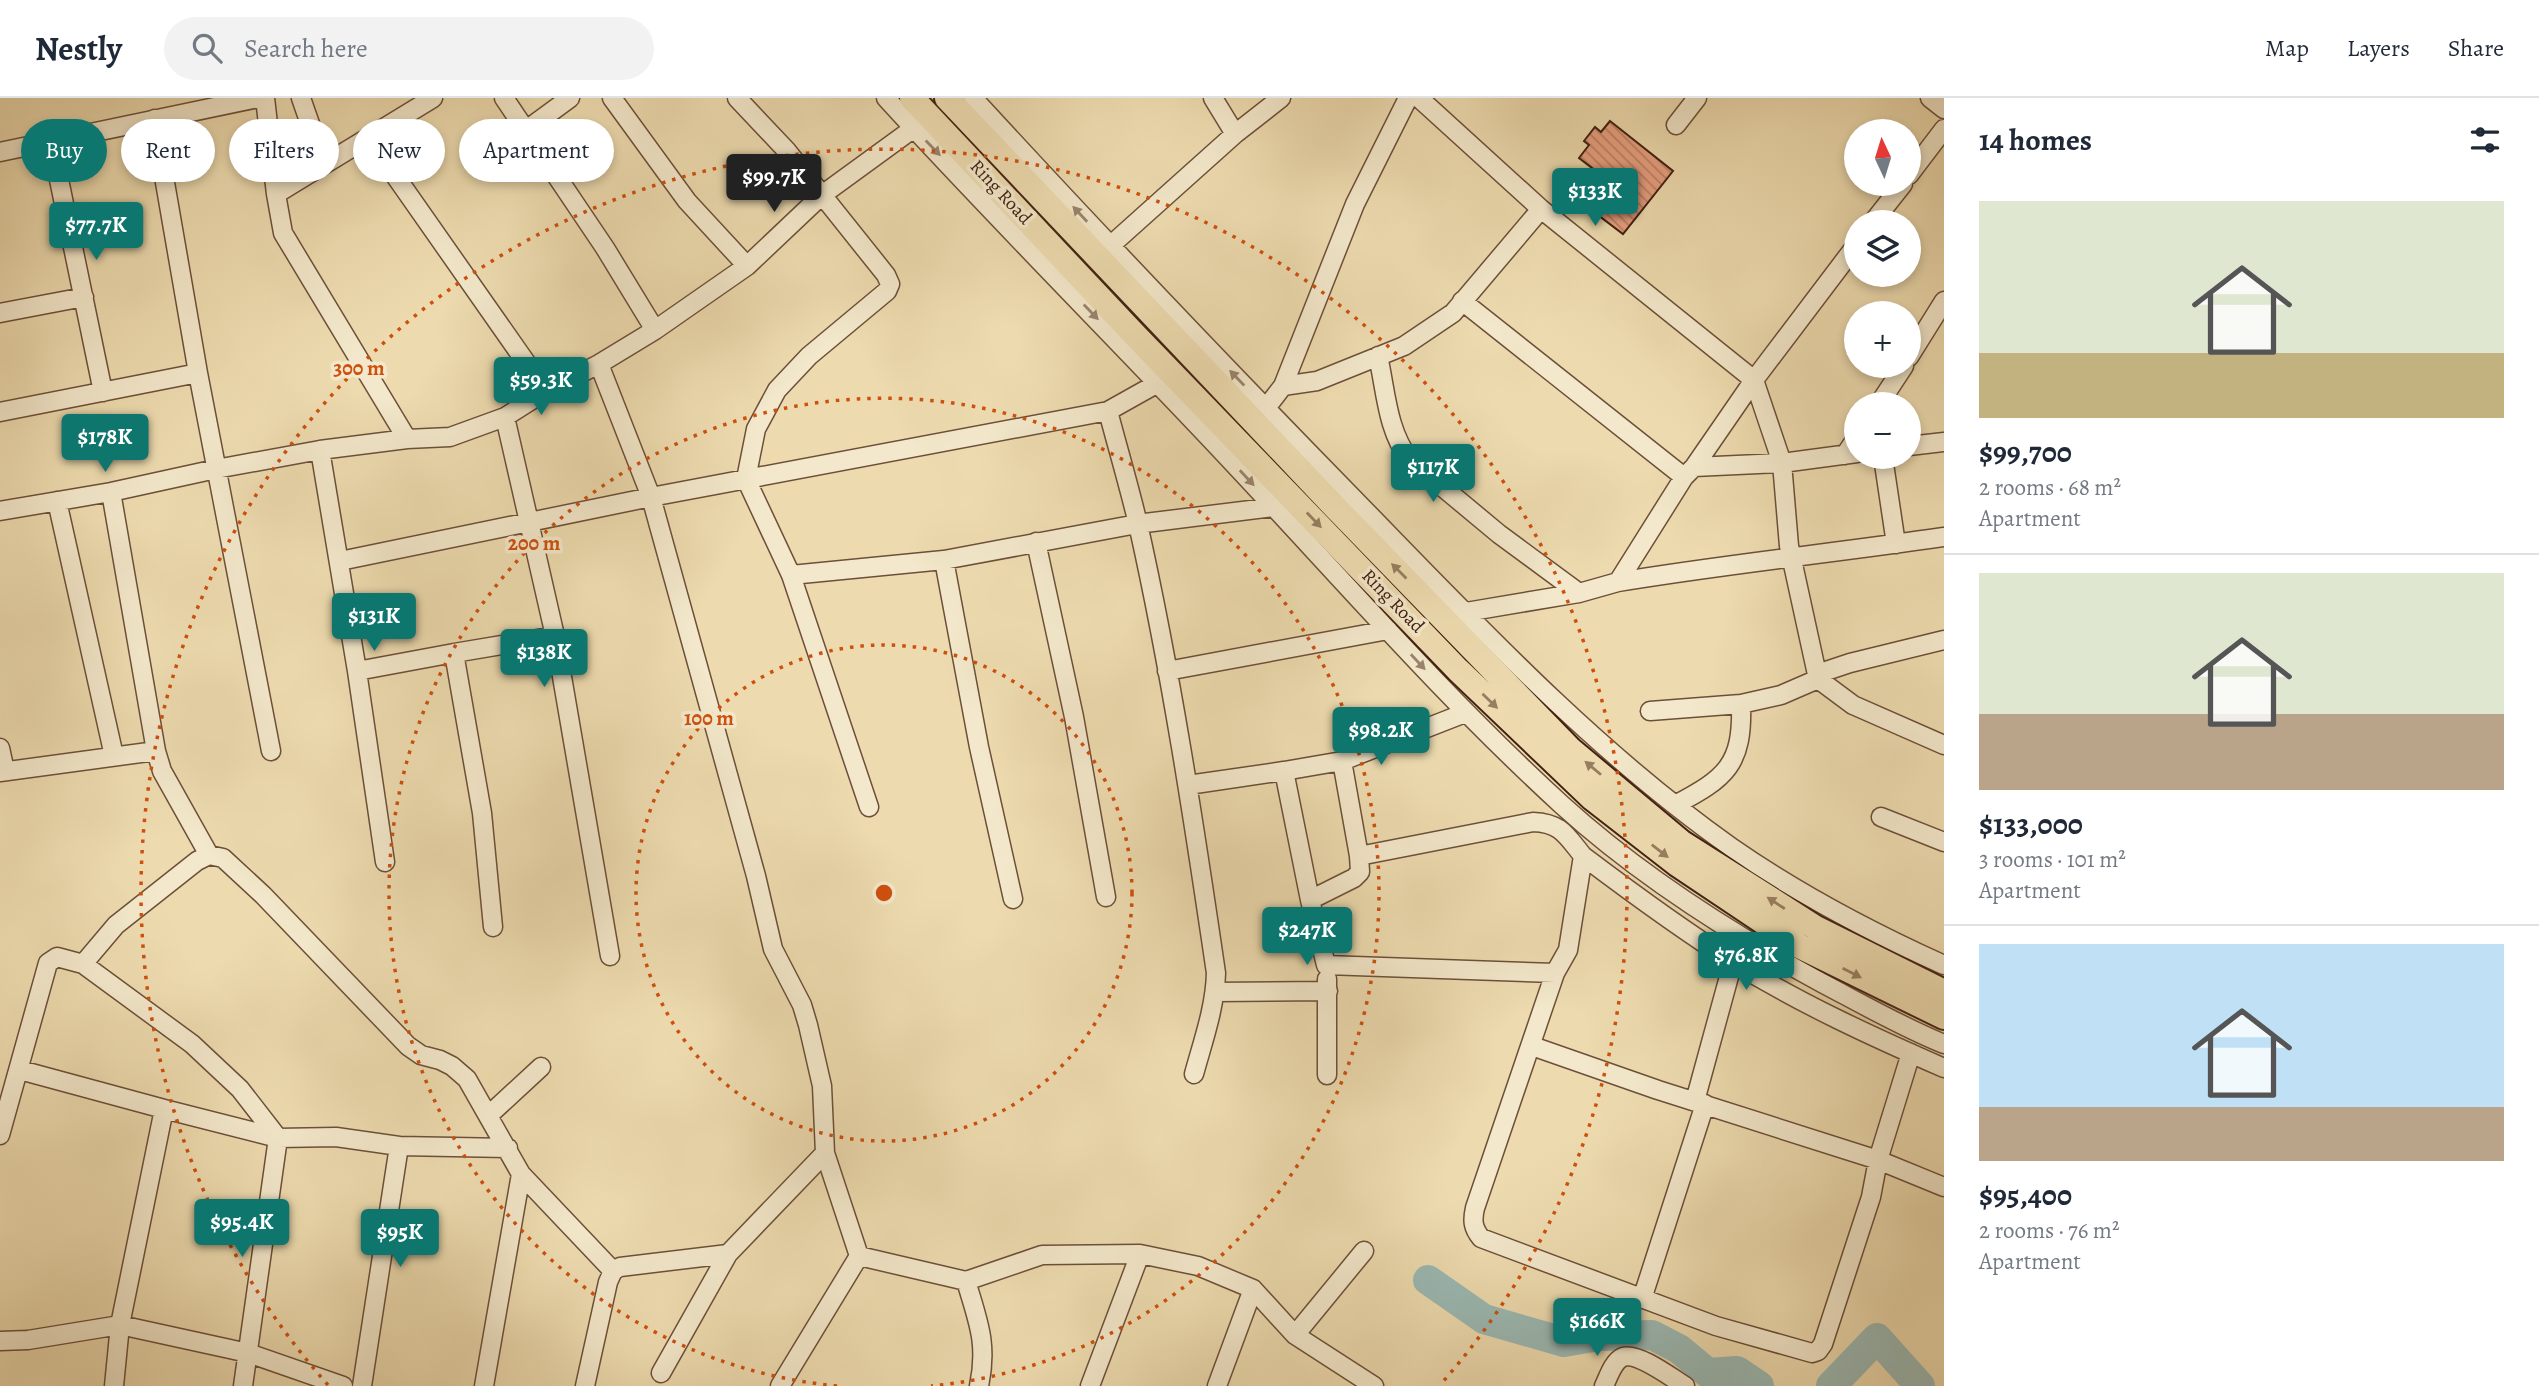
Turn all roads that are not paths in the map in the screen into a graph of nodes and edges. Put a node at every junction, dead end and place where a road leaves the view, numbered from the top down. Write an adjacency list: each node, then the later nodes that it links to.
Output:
1 (258, 98): 20 (street)
2 (265, 98): 37 (street)
3 (301, 98): 21 (street)
4 (433, 98): 22 (street)
5 (504, 98): 23 (street)
6 (570, 98): 24 (street)
7 (612, 98): 44 (street)
8 (737, 98): 38 (street)
9 (886, 98): 26 (street)
10 (912, 98): 130 (highway, Ring Road, one-way to 130)
11 (947, 98): 129 (highway, Ring Road, one-way to 11)
12 (973, 98): 42 (street, one-way to 12)
13 (1213, 98): 28 (street)
14 (1281, 98): 28 (street)
15 (1408, 98): 56 (street)
16 (1419, 98): 40 (street)
17 (1697, 98): 25 (street)
18 (1930, 98): 19 (street)
19 (1944, 109)
20 (154, 119)
21 (308, 119)
22 (398, 119)
23 (517, 119)
24 (541, 119)
25 (1676, 125)
26 (914, 128): 38 (street); 55 (street, one-way to 55)
27 (1944, 130): 31 (street)
28 (1235, 134): 42 (street)
29 (21, 147): 30 (street)
30 (0, 152)
31 (1922, 158)
32 (60, 182): 45 (street)
33 (165, 182): 53 (street)
34 (295, 182): 37 (street)
35 (400, 182): 58 (street)
36 (560, 182): 49 (street)
37 (276, 194): 63 (street)
38 (822, 195): 44 (street); 72 (street)
39 (1894, 196): 41 (street)
40 (1541, 209): 46 (street); 54 (street)
41 (1882, 210)
42 (1110, 246): 59 (street, one-way to 42)
43 (1844, 261): 54 (street)
44 (747, 266): 49 (street)
45 (84, 296): 48 (street); 57 (street)
46 (1462, 301): 51 (street); 71 (street)
47 (1944, 301): 50 (street)
48 (0, 313)
49 (654, 330): 52 (street)
50 (1921, 338)
51 (1378, 356): 56 (street); 88 (street)
52 (599, 364): 58 (street); 74 (street)
53 (198, 373): 57 (street); 69 (street)
54 (1754, 380): 68 (street); 71 (street)
55 (1158, 383): 60 (street); 76 (street, one-way to 76)
56 (1283, 386): 59 (street)
57 (103, 391): 61 (street)
58 (547, 391): 62 (street)
59 (1266, 408): 89 (street)
60 (1108, 411): 72 (street); 79 (street)
61 (0, 412)
62 (505, 417): 63 (street); 78 (street)
63 (407, 439): 66 (street)
64 (1944, 442): 65 (street)
65 (1921, 445)
66 (320, 450): 69 (street); 85 (street)
67 (1844, 455): 68 (street)
68 (1782, 463): 71 (street); 83 (street)
69 (216, 469): 73 (street); 103 (street)
70 (1885, 469): 82 (street)
71 (1689, 472): 87 (street)
72 (746, 478): 74 (street); 86 (street)
73 (111, 492): 75 (street); 102 (street)
74 (651, 497): 78 (street); 147 (street)
75 (57, 501): 77 (street); 104 (street)
76 (1274, 507): 79 (street); 90 (street)
77 (0, 510)
78 (530, 524): 85 (street); 91 (street)
79 (1138, 524): 81 (street); 95 (street)
80 (1944, 537): 82 (street)
81 (1037, 542): 84 (street); 117 (street)
82 (1896, 544): 83 (street)
83 (1791, 559): 87 (street); 96 (street)
84 (944, 560): 86 (street); 118 (street)
85 (340, 561): 94 (street)
86 (791, 575): 110 (street)
87 (1618, 582): 88 (street)
88 (1579, 593): 89 (street)
89 (1466, 612): 109 (street)
90 (1388, 630): 95 (street); 99 (street, one-way to 99)
91 (555, 636): 93 (street); 121 (street)
92 (1944, 640): 96 (street)
93 (454, 653): 94 (street); 120 (street)
94 (357, 671): 116 (street)
95 (1167, 671): 108 (street)
96 (1818, 679): 97 (street); 100 (street)
97 (1741, 704): 98 (street); 109 (street)
98 (1650, 711)
99 (1465, 713): 105 (street); 131 (street)
100 (1944, 745)
101 (0, 748): 107 (street)
102 (156, 751): 104 (street); 113 (street)
103 (271, 751)
104 (114, 756): 107 (street)
105 (1342, 761): 106 (street); 114 (street)
106 (1284, 771): 108 (street); 119 (street)
107 (2, 772)
108 (1188, 785): 128 (street)
109 (1675, 805): 125 (street)
110 (869, 807)
111 (1881, 817): 112 (street)
112 (1944, 842)
113 (209, 855): 123 (street); 142 (street)
114 (1359, 856): 115 (street); 119 (street)
115 (1583, 856): 122 (street); 126 (street)
116 (385, 862)
117 (1106, 897)
118 (1013, 899)
119 (1310, 901): 124 (street)
120 (493, 927)
121 (610, 956)
122 (1733, 962): 133 (street); 139 (street)
123 (83, 964): 136 (street); 144 (street)
124 (1326, 965): 126 (street); 127 (street)
125 (1944, 965)
126 (1555, 972): 132 (street)
127 (1328, 991): 128 (street); 138 (street)
128 (1215, 992): 137 (street)
129 (1944, 992)
130 (1944, 1017)
131 (1944, 1044)
132 (1532, 1045): 139 (street); 158 (street)
133 (1911, 1053): 135 (street); 148 (street)
134 (541, 1067): 142 (street)
135 (1944, 1068)
136 (20, 1070): 140 (street); 141 (street)
137 (1194, 1074)
138 (1327, 1075)
139 (1700, 1102): 148 (street); 158 (street)
140 (164, 1109): 144 (street); 159 (street)
141 (2, 1115): 143 (street)
142 (489, 1115): 146 (street)
143 (0, 1135)
144 (278, 1138): 145 (street); 162 (street)
145 (399, 1146): 146 (street); 167 (street)
146 (508, 1147): 149 (street)
147 (825, 1153): 152 (street); 154 (street)
148 (1878, 1160): 150 (street); 158 (street)
149 (521, 1174): 155 (street); 168 (street)
150 (1944, 1187)
151 (1364, 1251): 160 (street)
152 (728, 1254): 155 (street); 163 (street)
153 (1140, 1254): 156 (street); 157 (street); 172 (street)
154 (859, 1256): 156 (street); 170 (street)
155 (613, 1271): 169 (street)
156 (966, 1281): 171 (street)
157 (1253, 1289): 160 (street); 173 (street)
158 (1643, 1299)
159 (120, 1325): 161 (street); 162 (street); 164 (street)
160 (1295, 1335): 174 (street)
161 (0, 1341)
162 (248, 1353): 165 (street); 166 (street)
163 (662, 1373)
164 (114, 1386)
165 (243, 1386)
166 (343, 1386)
167 (362, 1386)
168 (484, 1386)
169 (586, 1386)
170 (780, 1386)
171 (979, 1386)
172 (1090, 1386)
173 (1217, 1386)
174 (1374, 1386)
175 (1604, 1386): 176 (street)
176 (1685, 1386)

